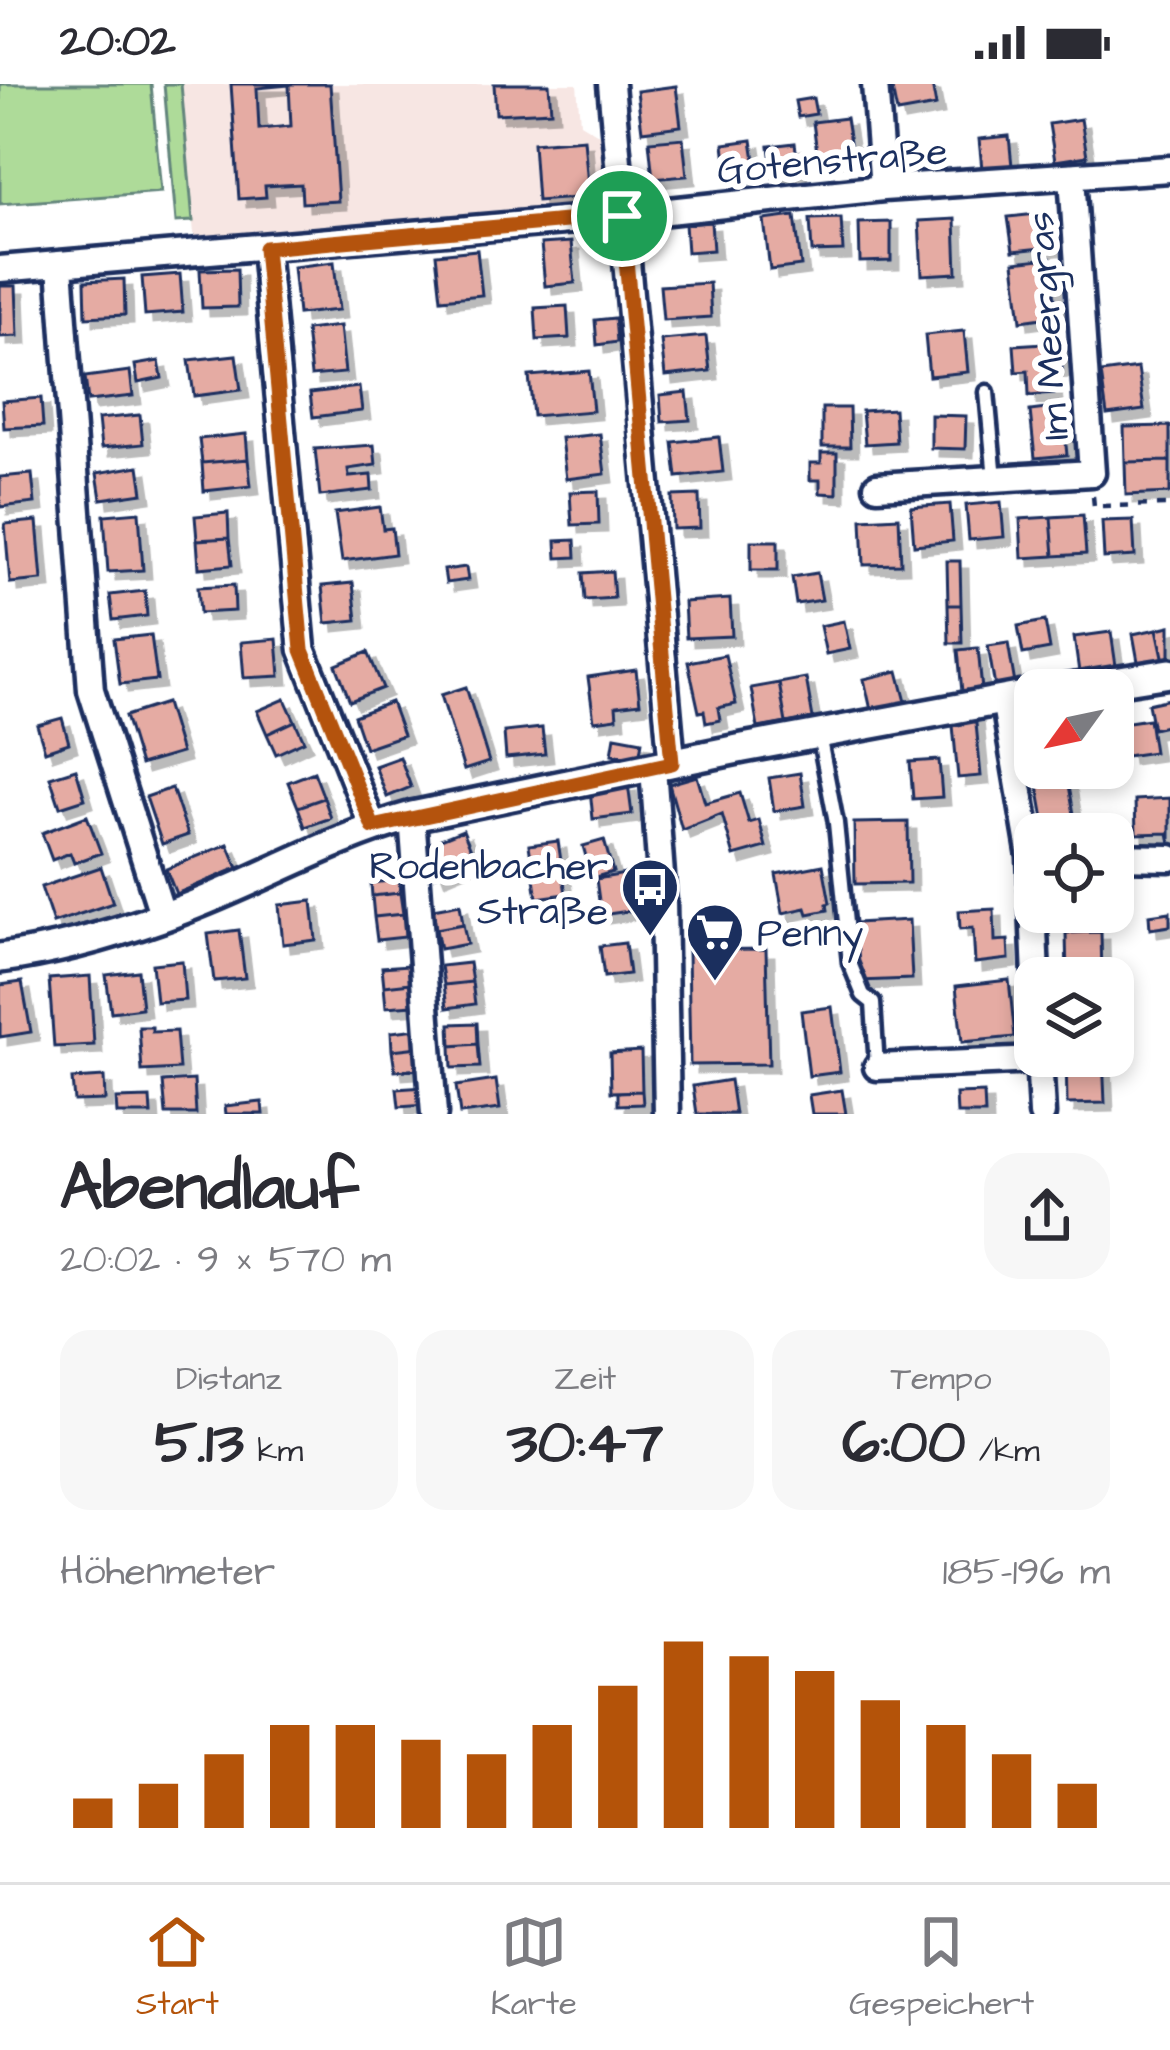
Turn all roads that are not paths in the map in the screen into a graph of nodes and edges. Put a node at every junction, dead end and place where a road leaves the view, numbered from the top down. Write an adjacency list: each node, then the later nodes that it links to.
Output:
1 (611, 84): 6 (street)
2 (875, 84): 5 (street)
3 (1170, 169): 4 (street, Gotenstraße)
4 (1072, 176): 5 (street, Gotenstraße); 11 (street, Im Meergras)
5 (883, 188): 6 (street, Gotenstraße)
6 (622, 216): 7 (street, Gotenstraße); 18 (street)
7 (265, 248): 8 (street, Gotenstraße); 21 (street)
8 (60, 266): 9 (street, Gotenstraße); 24 (street)
9 (0, 269)
10 (987, 392): 11 (lane)
11 (994, 479): 12 (street, Im Meergras)
12 (877, 486)
13 (1170, 673): 14 (street)
14 (1134, 679)
15 (1014, 697): 16 (street)
16 (1004, 699): 17 (street); 19 (street)
17 (819, 734): 18 (street); 27 (lane)
18 (663, 765): 20 (street); 30 (street)
19 (1025, 813)
20 (412, 816): 21 (street); 29 (street)
21 (373, 827): 24 (street)
22 (1134, 857): 23 (street)
23 (1170, 858)
24 (163, 917): 25 (street)
25 (0, 958)
26 (1014, 1059): 27 (street)
27 (877, 1067)
28 (1040, 1077): 31 (street)
29 (434, 1114)
30 (667, 1114)
31 (1042, 1114)

